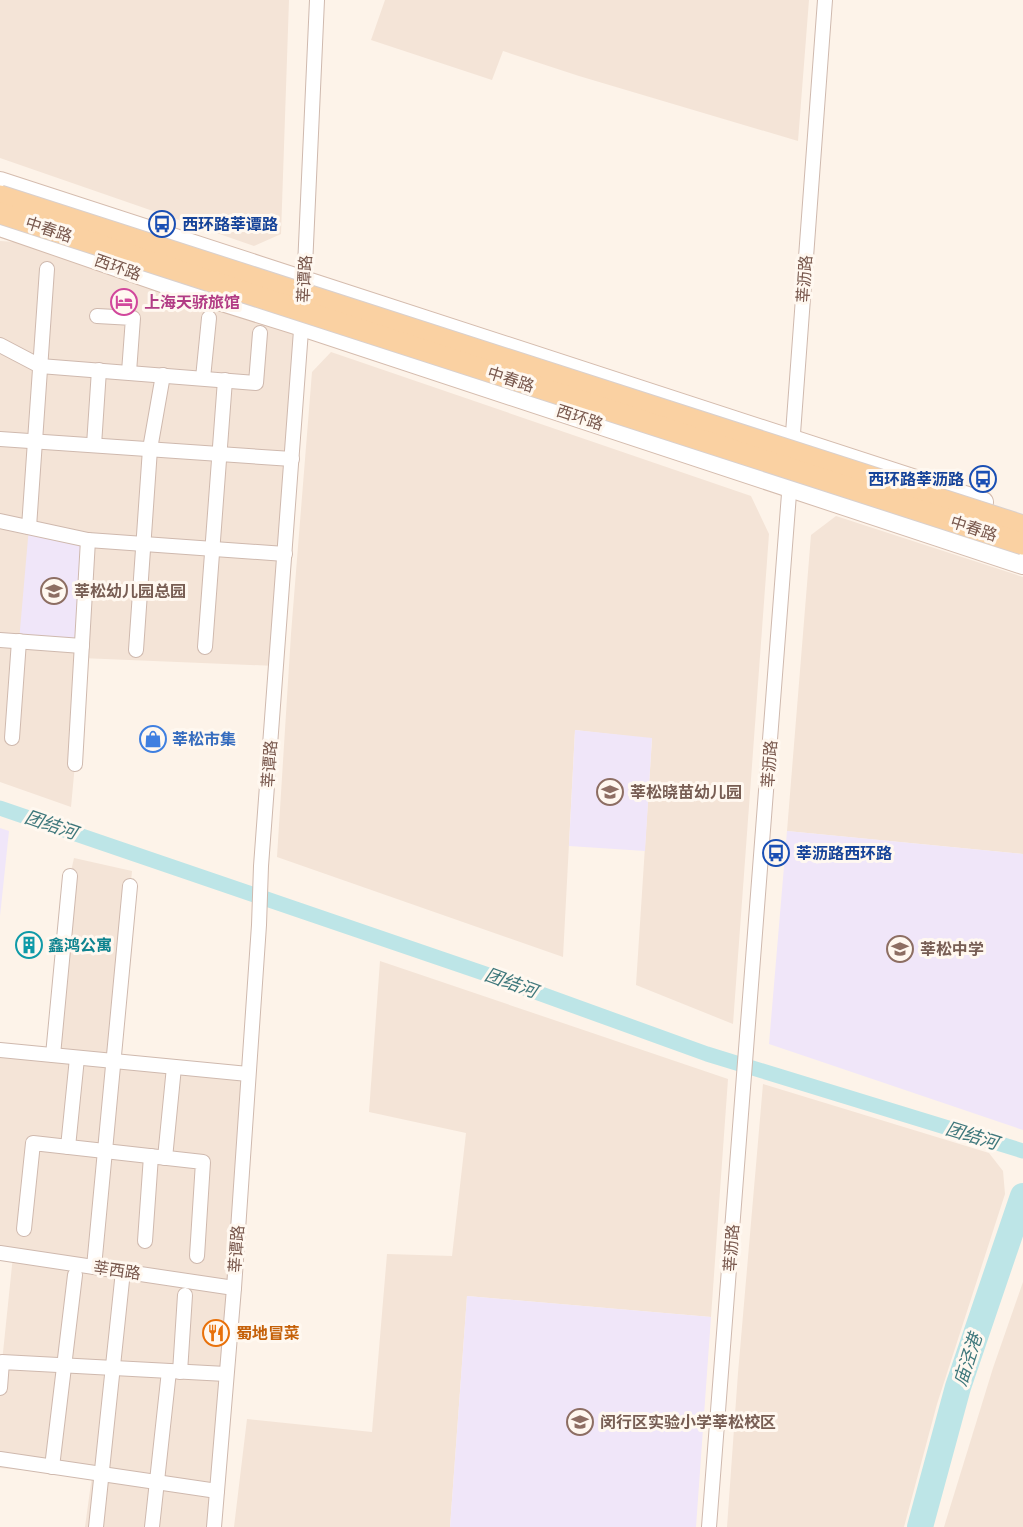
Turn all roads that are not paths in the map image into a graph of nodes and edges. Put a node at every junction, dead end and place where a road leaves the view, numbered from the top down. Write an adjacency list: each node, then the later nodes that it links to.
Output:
1 (317, 0): 8 (street, 莘谭路)
2 (825, 0): 21 (street, 莘沥路)
3 (0, 182): 8 (main road)
4 (0, 196): 30 (main road, 中春路, bridge)
5 (0, 213): 34 (main road, 中春路, bridge)
6 (0, 226): 11 (main road, 西环路)
7 (47, 269): 14 (street)
8 (304, 282): 11 (street, 莘谭路); 21 (main road)
9 (97, 316): 16 (street)
10 (209, 318): 18 (street)
11 (302, 326): 26 (street, 莘谭路); 27 (main road, 西环路)
12 (260, 333): 19 (street)
13 (0, 345): 14 (street)
14 (40, 366): 15 (street); 22 (street)
15 (99, 370): 16 (street); 23 (street)
16 (129, 372): 17 (street)
17 (164, 375): 18 (street); 24 (street)
18 (203, 378): 19 (street)
19 (225, 380): 25 (street)
20 (0, 439): 22 (street)
21 (792, 440): 27 (street, 莘沥路); 28 (main road)
22 (34, 441): 23 (street); 31 (street)
23 (94, 445): 24 (street)
24 (150, 449): 25 (street); 33 (street)
25 (219, 454): 26 (street); 35 (street)
26 (292, 459): 36 (street, 莘谭路)
27 (790, 486): 37 (main road, 西环路); 78 (street, 莘沥路)
28 (1023, 515)
29 (0, 521): 31 (street)
30 (1023, 526)
31 (28, 527): 32 (street)
32 (88, 540): 33 (street); 40 (street)
33 (143, 544): 35 (street); 42 (street)
34 (1023, 544)
35 (212, 549): 36 (street); 41 (street)
36 (285, 554): 52 (street, 莘谭路)
37 (1023, 564)
38 (0, 640): 39 (street)
39 (19, 641): 40 (street); 43 (street)
40 (82, 646): 44 (street)
41 (205, 647)
42 (136, 650)
43 (12, 738)
44 (75, 764)
45 (70, 876): 48 (street)
46 (130, 886): 50 (street)
47 (0, 1050): 48 (street)
48 (53, 1055): 49 (street)
49 (77, 1058): 50 (street); 53 (street)
50 (113, 1061): 51 (street); 54 (street)
51 (174, 1067): 52 (street); 55 (street)
52 (248, 1074): 63 (street, 莘谭路)
53 (69, 1147): 54 (street); 56 (street)
54 (105, 1151): 55 (street); 60 (street)
55 (158, 1157): 57 (street); 59 (street)
56 (24, 1229)
57 (145, 1240)
58 (0, 1253): 60 (street, 莘西路)
59 (197, 1256)
60 (94, 1267): 61 (street, 莘西路)
61 (123, 1271): 63 (street, 莘西路); 66 (street)
62 (75, 1275): 65 (street)
63 (234, 1288): 68 (street, 莘谭路)
64 (185, 1295): 67 (street)
65 (64, 1365): 66 (street); 69 (street); 71 (street)
66 (113, 1368): 67 (street); 72 (street)
67 (174, 1372): 68 (street); 73 (street)
68 (226, 1374): 74 (street, 莘谭路)
69 (0, 1388)
70 (0, 1459): 71 (street)
71 (52, 1467): 72 (street)
72 (101, 1474): 73 (street); 75 (street)
73 (157, 1483): 74 (street); 76 (street)
74 (217, 1491): 77 (street, 莘谭路)
75 (96, 1527)
76 (152, 1527)
77 (214, 1527)
78 (709, 1527)

